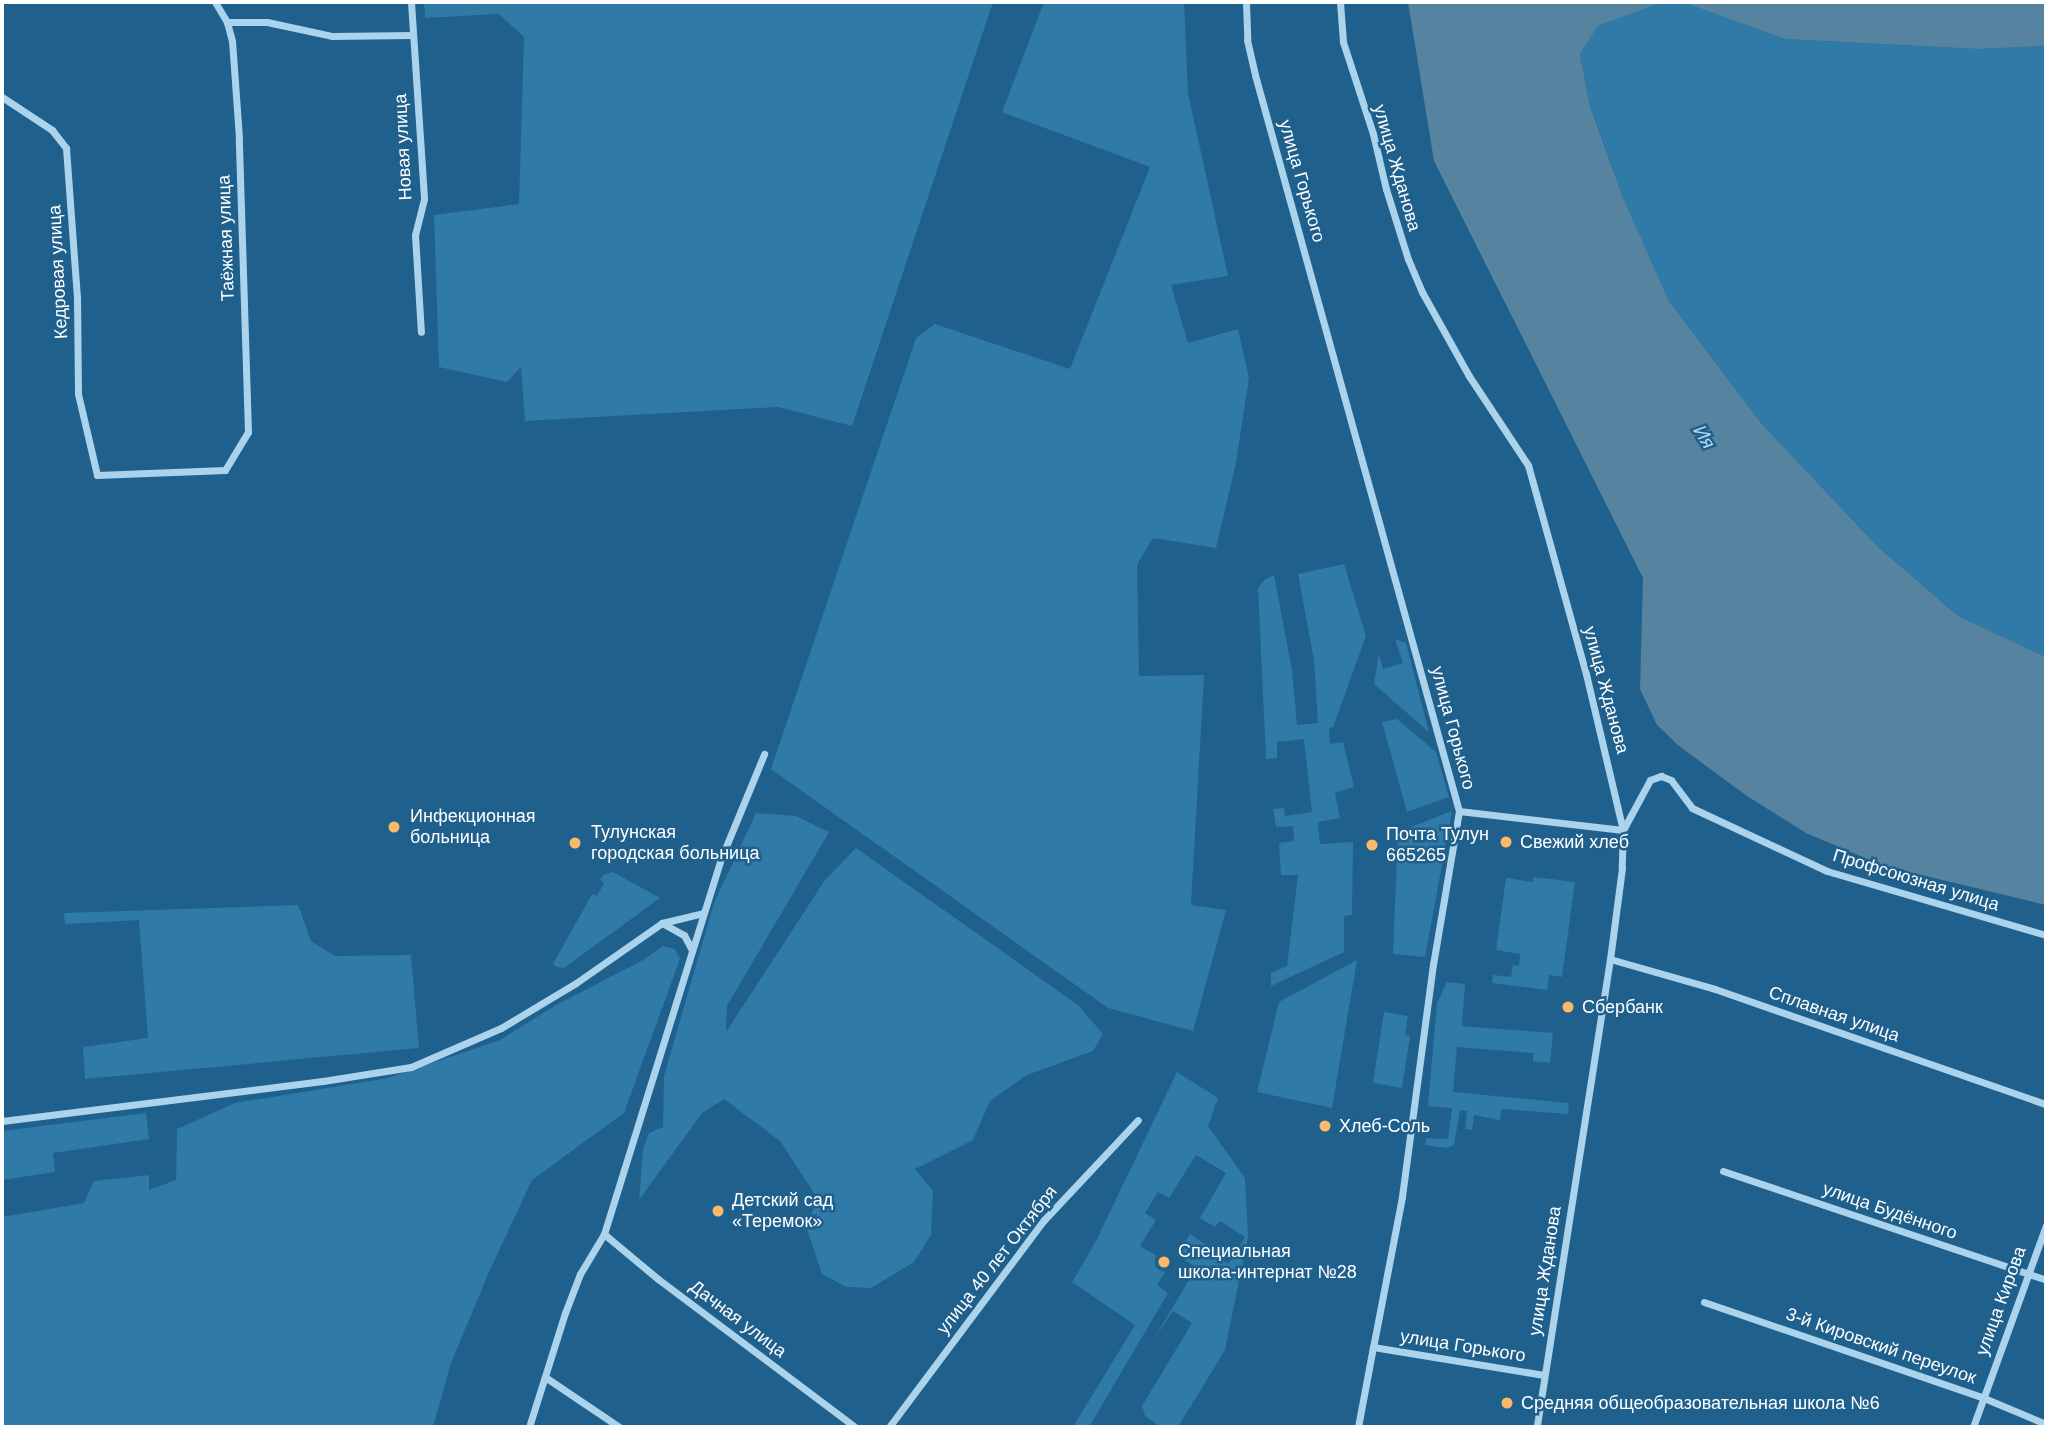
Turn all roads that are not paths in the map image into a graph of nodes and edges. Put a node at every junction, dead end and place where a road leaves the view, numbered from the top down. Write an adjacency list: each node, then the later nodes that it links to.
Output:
1 (215, 2): 5 (street, Таёжная улица)
2 (411, 2): 6 (street, Новая улица)
3 (1246, 2): 11 (street, улица Горького)
4 (1340, 2): 12 (street, улица Жданова)
5 (227, 22): 6 (street); 9 (street, Таёжная улица)
6 (413, 35): 8 (street, Новая улица)
7 (2, 97): 9 (street, Кедровая улица)
8 (421, 332)
9 (97, 475)
10 (764, 754): 13 (street)
11 (1459, 811): 12 (street); 27 (street, улица Горького)
12 (1623, 830): 15 (street, Профсоюзная улица); 17 (street, улица Жданова)
13 (704, 913): 14 (street); 16 (street)
14 (662, 923): 16 (street); 20 (street)
15 (2046, 935)
16 (692, 950): 23 (street)
17 (1610, 958): 18 (street, Сплавная улица); 28 (street, улица Жданова)
18 (2046, 1104)
19 (1138, 1120): 35 (street, улица 40 лет Октября)
20 (2, 1121)
21 (1723, 1171): 24 (street, улица Будённого)
22 (2046, 1225): 24 (street, улица Кирова)
23 (604, 1234): 29 (street); 34 (street, Дачная улица)
24 (2027, 1274): 25 (street, улица Будённого); 30 (street, улица Кирова)
25 (2046, 1280)
26 (1704, 1302): 30 (street, 3-й Кировский переулок)
27 (1373, 1348): 28 (street, улица Горького); 36 (street)
28 (1544, 1375): 37 (street, улица Жданова)
29 (545, 1377): 32 (street); 33 (street)
30 (1984, 1398): 31 (street, 3-й Кировский переулок); 38 (street, улица Кирова)
31 (2046, 1424)
32 (528, 1427)
33 (618, 1427)
34 (855, 1427)
35 (889, 1427)
36 (1358, 1427)
37 (1537, 1427)
38 (1973, 1427)

